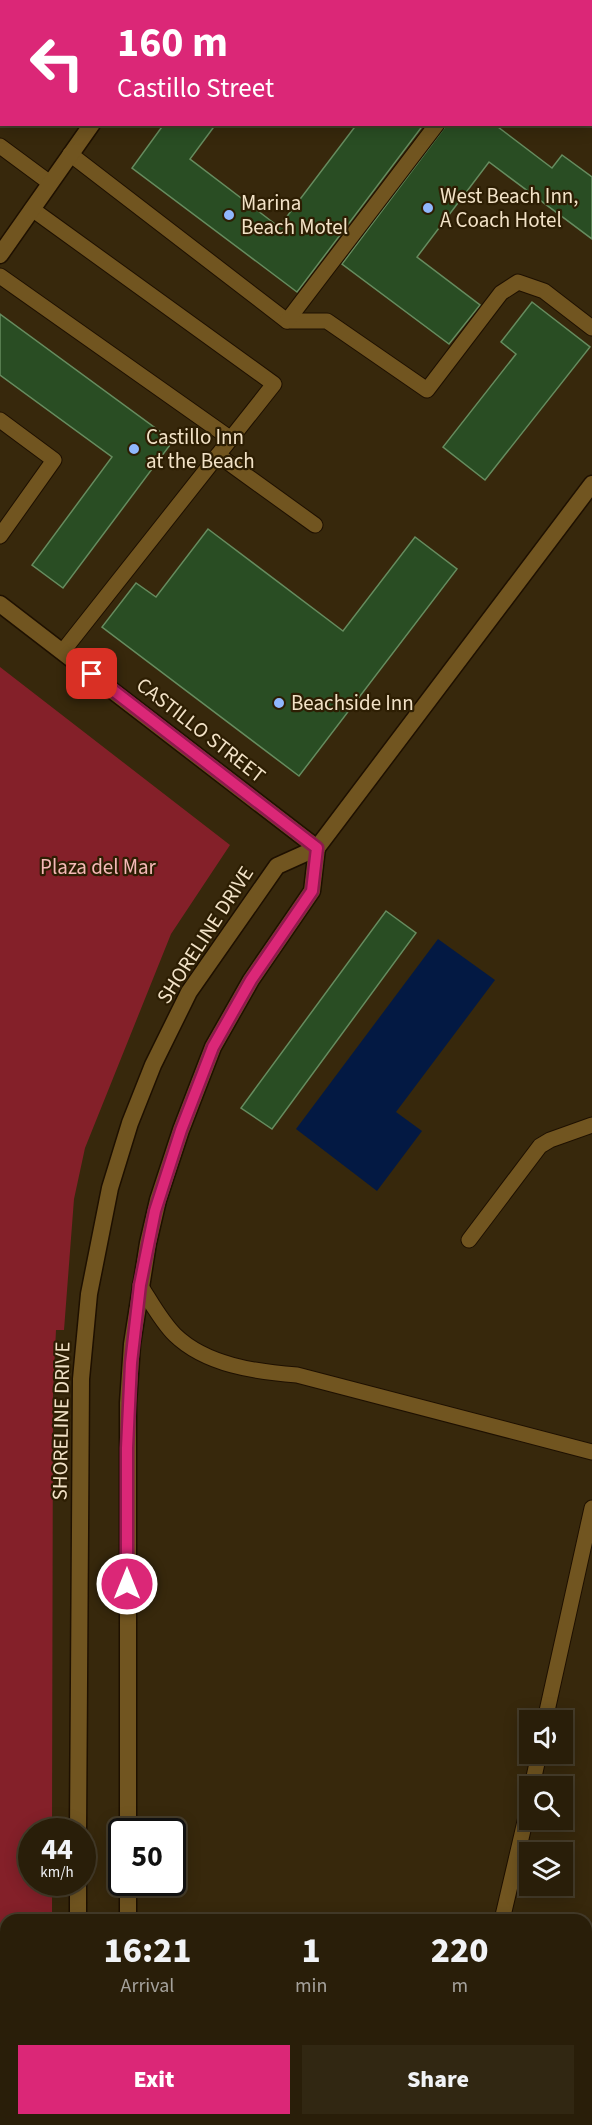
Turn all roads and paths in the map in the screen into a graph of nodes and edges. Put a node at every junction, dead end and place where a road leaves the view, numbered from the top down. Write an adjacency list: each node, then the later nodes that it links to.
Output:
1 (91, 126): 4 (main road)
2 (435, 126): 9 (lane)
3 (0, 146): 5 (lane)
4 (70, 154): 5 (main road); 9 (lane)
5 (50, 183): 6 (main road)
6 (32, 209): 7 (main road); 12 (lane)
7 (0, 255)
8 (0, 276): 12 (lane)
9 (287, 321): 10 (lane)
10 (592, 328)
11 (0, 420): 16 (lane)
12 (231, 439): 13 (lane)
13 (218, 455): 15 (lane); 18 (lane)
14 (592, 484): 19 (main road)
15 (315, 525)
16 (0, 536)
17 (0, 604): 18 (main road, CASTILLO STREET)
18 (63, 651): 19 (main road, CASTILLO STREET)
19 (317, 848): 22 (main road); 26 (main road, SHORELINE DRIVE)
20 (592, 1125): 21 (lane)
21 (468, 1240)
22 (140, 1285): 23 (lane); 27 (main road)
23 (592, 1452)
24 (592, 1508): 25 (lane)
25 (547, 1710)
26 (78, 1818)
27 (128, 1818)
28 (523, 1830): 33 (lane)
29 (78, 1896): 31 (main road)
30 (128, 1896): 32 (main road)
31 (78, 1914)
32 (128, 1914)
33 (503, 1914)

